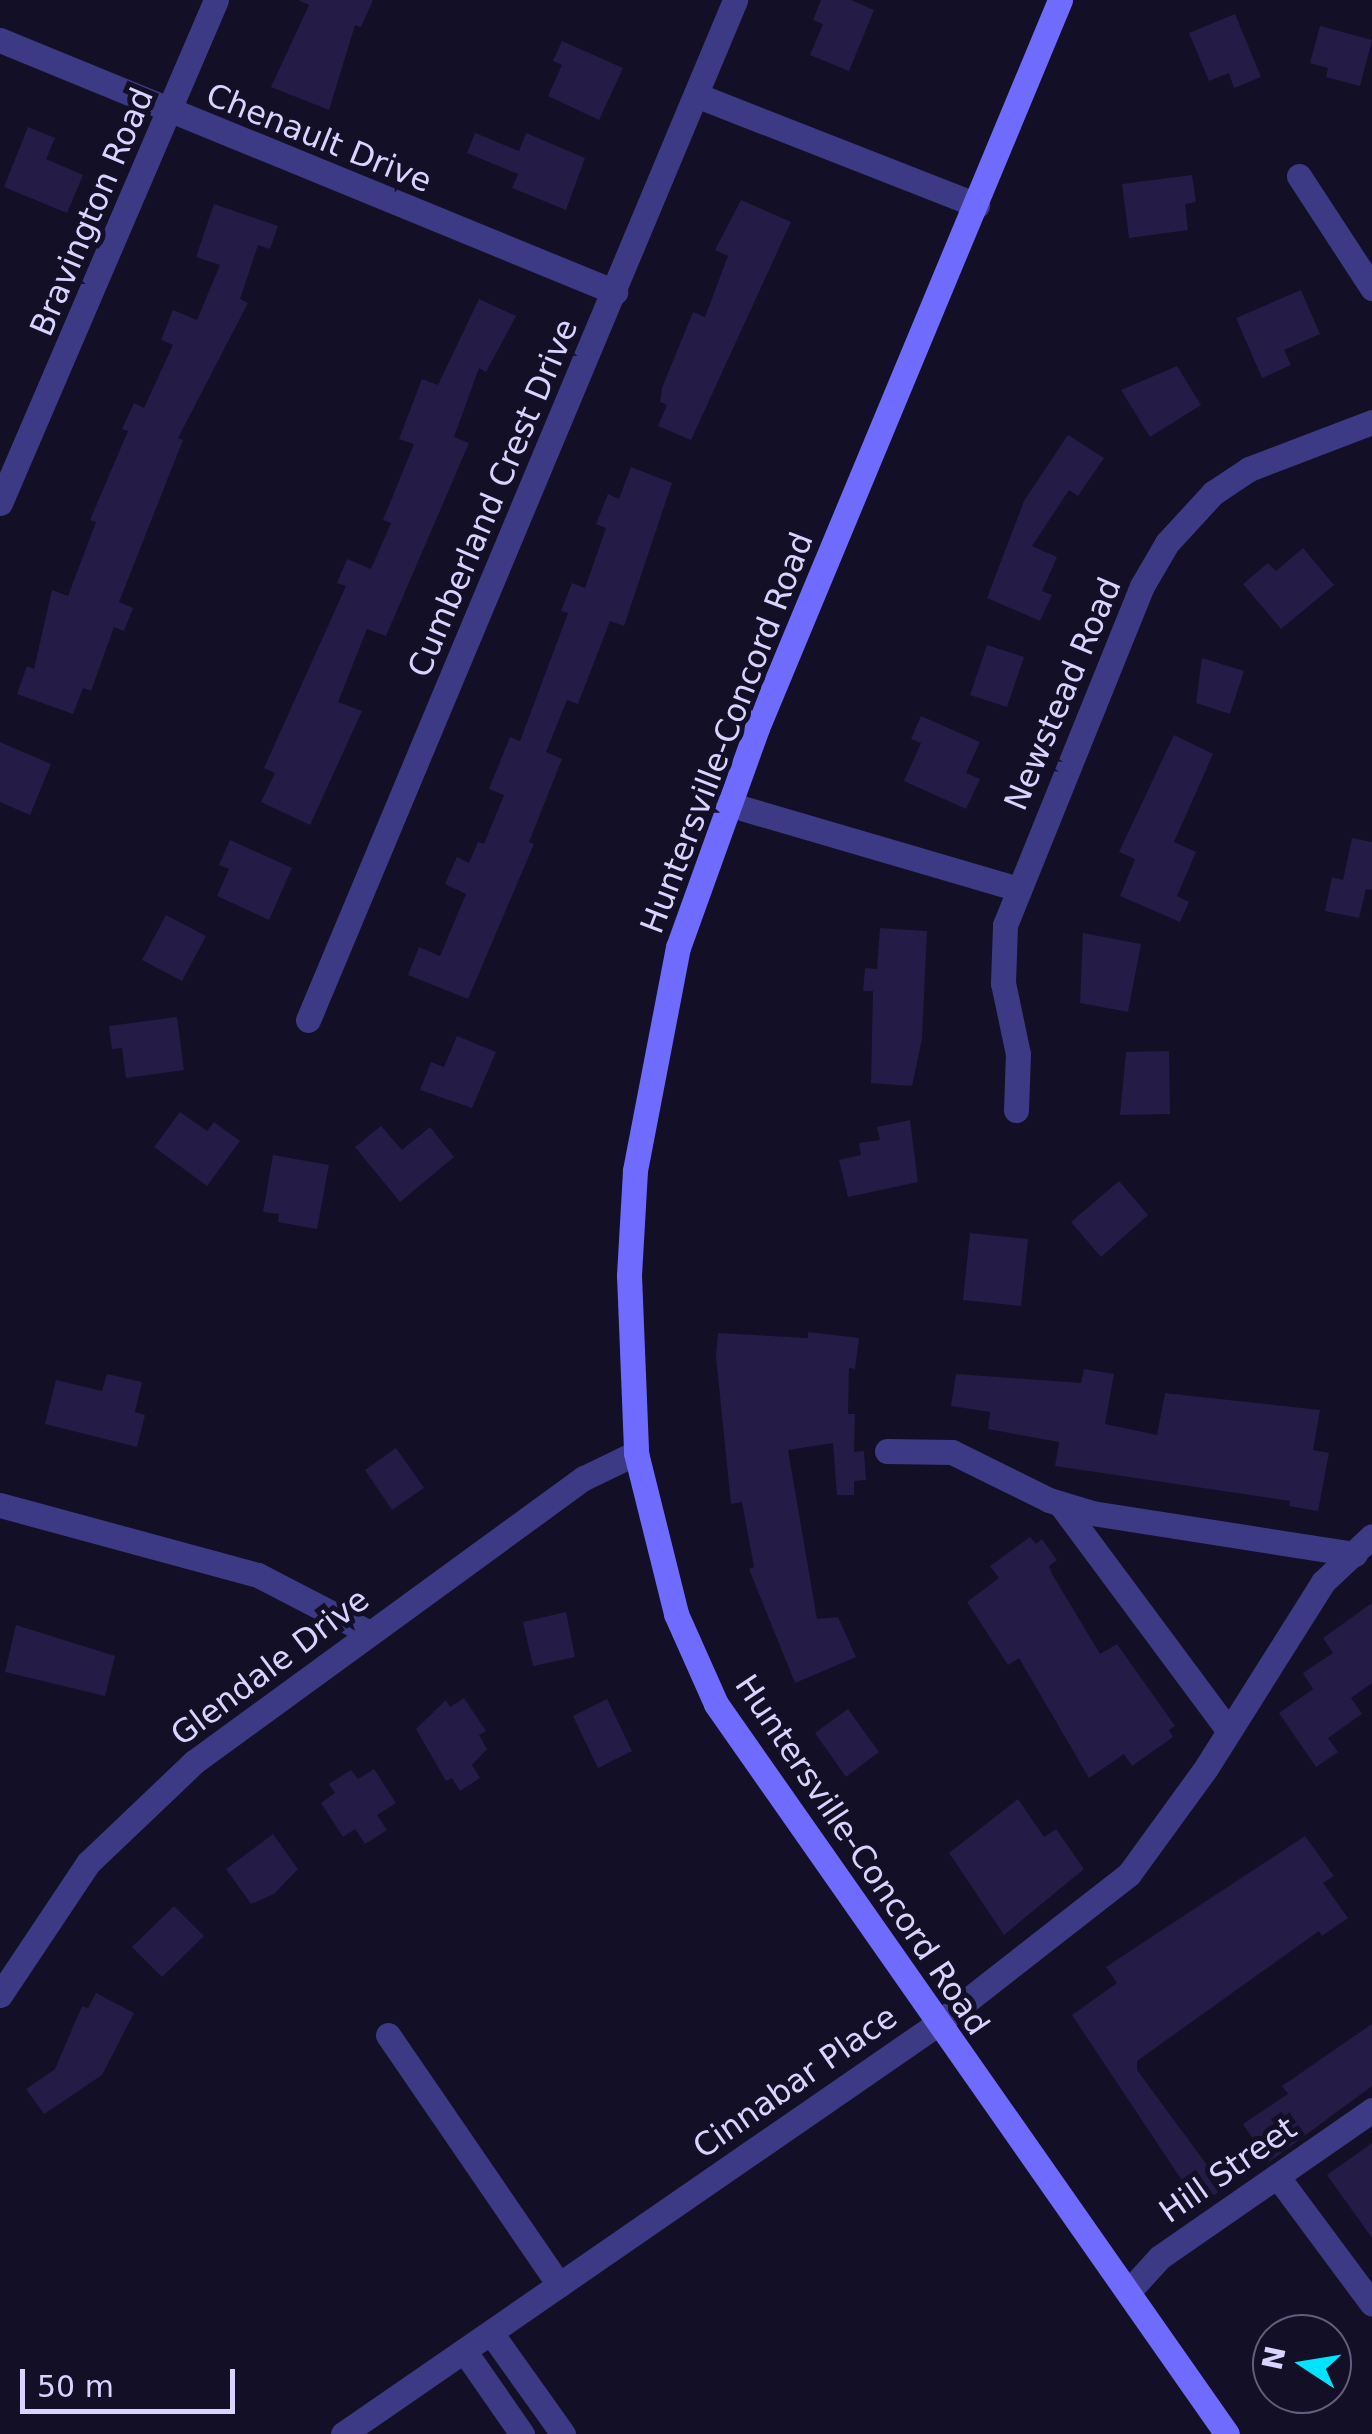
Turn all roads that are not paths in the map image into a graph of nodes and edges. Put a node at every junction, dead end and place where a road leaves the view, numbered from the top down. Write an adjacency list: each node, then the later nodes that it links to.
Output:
1 (216, 0): 6 (street, Bravington Road)
2 (734, 0): 5 (street, Cumberland Crest Drive)
3 (1060, 0): 8 (main road, Huntersville-Concord Road)
4 (0, 40): 6 (street, Chenault Drive)
5 (696, 95): 8 (street); 10 (street, Cumberland Crest Drive)
6 (171, 114): 10 (street, Chenault Drive); 12 (street, Bravington Road)
7 (1299, 176): 9 (street)
8 (977, 205): 13 (main road, Huntersville-Concord Road)
9 (1372, 288)
10 (615, 292): 15 (street, Cumberland Crest Drive)
11 (1372, 422): 14 (street, Newstead Road)
12 (0, 503)
13 (728, 804): 14 (street); 18 (main road, Huntersville-Concord Road)
14 (1018, 889): 16 (street, Newstead Road)
15 (308, 1020)
16 (1016, 1110)
17 (888, 1452): 20 (street)
18 (636, 1453): 22 (street, Glendale Drive); 25 (main road, Huntersville-Concord Road)
19 (0, 1505): 22 (street)
20 (1062, 1505): 21 (street); 23 (street)
21 (1364, 1545): 23 (street, Cinnabar Place)
22 (370, 1633): 24 (street, Glendale Drive)
23 (1228, 1730): 25 (street, Cinnabar Place)
24 (0, 1995)
25 (937, 2024): 29 (street, Cinnabar Place); 30 (main road, Huntersville-Concord Road)
26 (388, 2036): 29 (street)
27 (1372, 2110): 28 (street, Hill Street)
28 (1277, 2176): 30 (street, Hill Street); 31 (street)
29 (559, 2284): 32 (street, Cinnabar Place)
30 (1128, 2292): 37 (main road, Huntersville-Concord Road)
31 (1372, 2304)
32 (491, 2333): 33 (street, Cinnabar Place); 36 (street)
33 (465, 2352): 34 (street, Cinnabar Place); 35 (street)
34 (344, 2434)
35 (522, 2434)
36 (563, 2434)
37 (1228, 2434)

